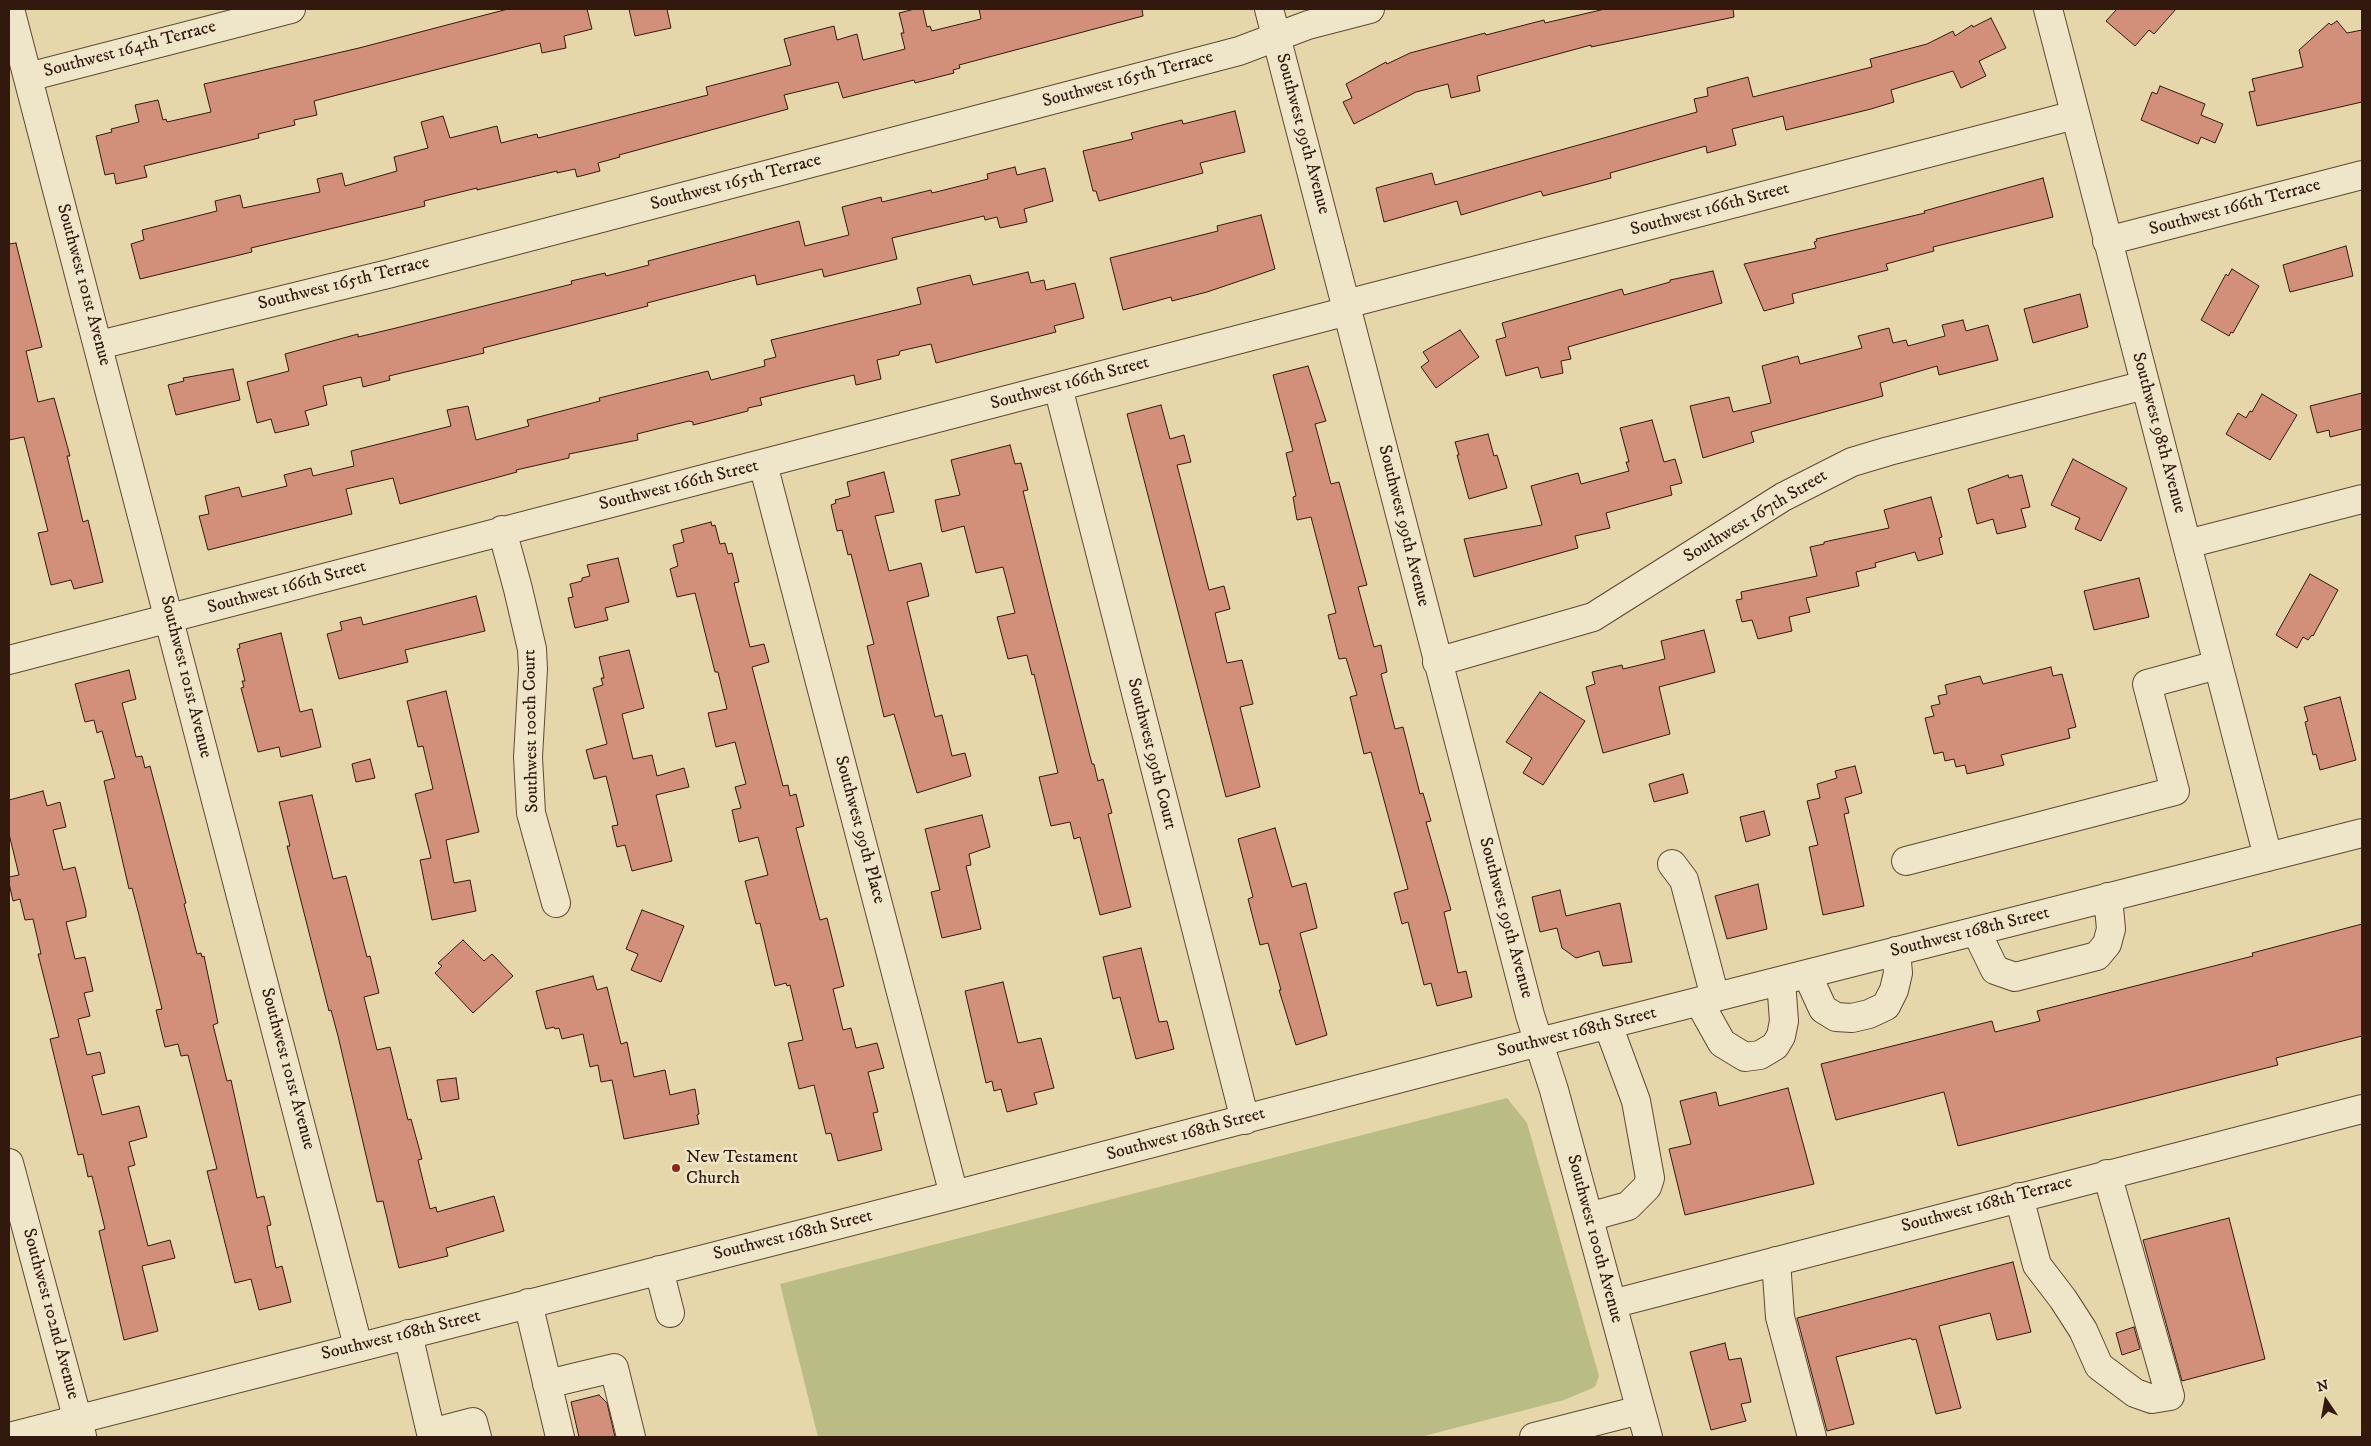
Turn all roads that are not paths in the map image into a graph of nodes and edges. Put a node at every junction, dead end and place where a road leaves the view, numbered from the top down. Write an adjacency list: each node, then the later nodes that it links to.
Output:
1 (10, 9): 7 (street, Southwest 101st Avenue)
2 (291, 9): 7 (street, Southwest 164th Terrace)
3 (1269, 9): 6 (street, Southwest 99th Avenue)
4 (1370, 9): 6 (street, Southwest 165th Terrace)
5 (2048, 9): 8 (street, Southwest 98th Avenue)
6 (1276, 37): 11 (street, Southwest 99th Avenue); 12 (street, Southwest 165th Terrace)
7 (28, 77): 12 (street, Southwest 101st Avenue)
8 (2074, 115): 10 (street, Southwest 98th Avenue); 11 (street, Southwest 166th Street)
9 (2362, 175): 10 (street, Southwest 166th Terrace)
10 (2107, 241): 13 (street, Southwest 98th Avenue)
11 (1347, 307): 14 (street, Southwest 166th Street); 21 (street, Southwest 99th Avenue)
12 (99, 345): 19 (street, Southwest 101st Avenue)
13 (2145, 385): 18 (street, Southwest 98th Avenue); 21 (street, Southwest 167th Street)
14 (1058, 387): 15 (street, Southwest 166th Street); 37 (street, Southwest 99th Court)
15 (764, 464): 17 (street, Southwest 166th Street); 40 (street, Southwest 99th Place)
16 (2362, 499): 18 (street)
17 (502, 530): 19 (street, Southwest 166th Street); 28 (street, Southwest 100th Court)
18 (2186, 544): 22 (street, Southwest 98th Avenue)
19 (170, 619): 20 (street, Southwest 166th Street); 49 (street, Southwest 101st Avenue)
20 (9, 660)
21 (1438, 662): 35 (street, Southwest 99th Avenue)
22 (2217, 665): 24 (street, Southwest 98th Avenue); 25 (street)
23 (2362, 832): 24 (street, Southwest 168th Street)
24 (2268, 857): 27 (street, Southwest 168th Street)
25 (1906, 861)
26 (1672, 864): 33 (street)
27 (2108, 897): 29 (street, Southwest 168th Street); 29 (street)
28 (556, 903)
29 (1976, 931): 30 (street, Southwest 168th Street)
30 (1896, 951): 31 (street, Southwest 168th Street); 31 (street)
31 (1807, 974): 32 (street, Southwest 168th Street)
32 (1781, 980): 33 (street, Southwest 168th Street); 33 (street)
33 (1707, 999): 34 (street, Southwest 168th Street)
34 (1608, 1025): 35 (street, Southwest 168th Street); 42 (street)
35 (1538, 1042): 37 (street, Southwest 168th Street); 42 (street, Southwest 100th Avenue)
36 (2362, 1109): 39 (street, Southwest 168th Terrace)
37 (1245, 1120): 40 (street, Southwest 168th Street)
38 (9, 1163): 52 (street, Southwest 102nd Avenue)
39 (2106, 1174): 41 (street, Southwest 168th Terrace); 41 (street)
40 (954, 1195): 44 (street, Southwest 168th Street)
41 (2019, 1197): 43 (street, Southwest 168th Terrace)
42 (1589, 1217): 46 (street, Southwest 100th Avenue)
43 (1776, 1261): 46 (street, Southwest 168th Terrace); 60 (street)
44 (659, 1270): 45 (street, Southwest 168th Street); 47 (street)
45 (528, 1303): 48 (street, Southwest 168th Street); 50 (street)
46 (1612, 1304): 51 (street, Southwest 100th Avenue)
47 (670, 1313)
48 (408, 1334): 49 (street, Southwest 168th Street); 53 (street)
49 (358, 1346): 52 (street, Southwest 168th Street)
50 (547, 1384): 56 (street); 57 (street)
51 (1640, 1410): 58 (street); 59 (street, Southwest 100th Avenue)
52 (80, 1428): 54 (street, Southwest 168th Street)
53 (424, 1436): 55 (street)
54 (9, 1437)
55 (477, 1437)
56 (560, 1437)
57 (631, 1437)
58 (1534, 1437)
59 (1648, 1437)
60 (1812, 1437)

